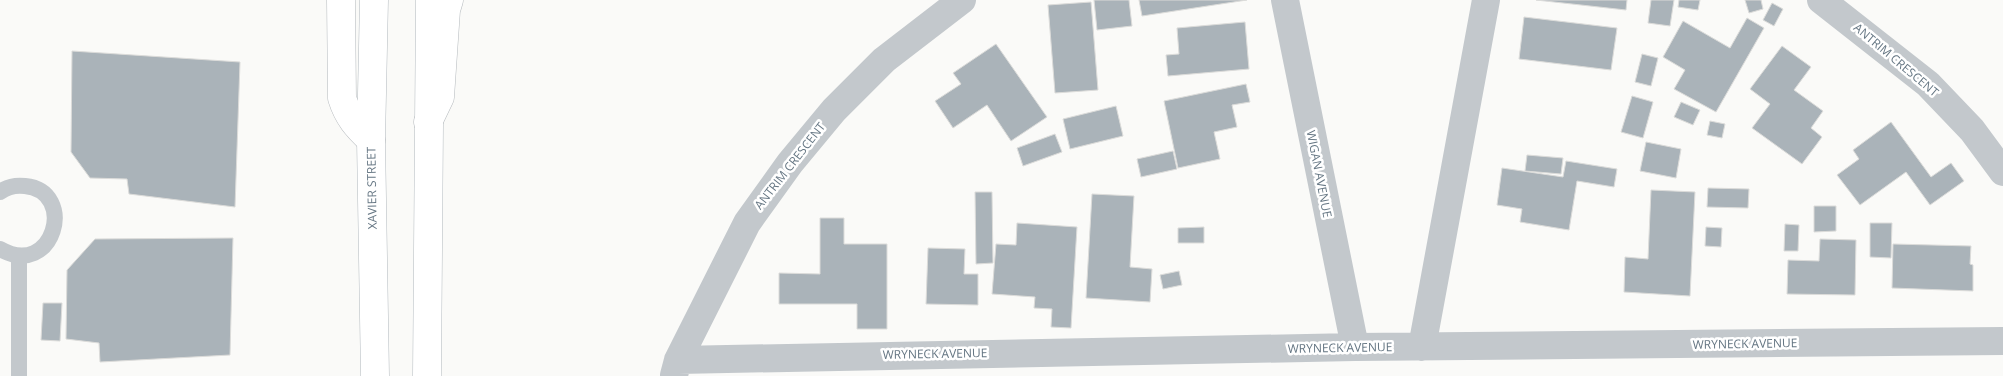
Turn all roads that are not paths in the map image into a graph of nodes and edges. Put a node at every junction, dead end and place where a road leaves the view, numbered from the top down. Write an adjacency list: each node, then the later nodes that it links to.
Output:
1 (341, 0): 10 (main road)
2 (374, 0): 10 (main road, XAVIER STREET)
3 (430, 0): 9 (main road)
4 (449, 0): 9 (main road)
5 (962, 0): 18 (street, ANTRIM CRESCENT)
6 (1285, 0): 16 (street, WIGAN AVENUE)
7 (1486, 0): 17 (street)
8 (1821, 0): 11 (street, ANTRIM CRESCENT)
9 (428, 122): 21 (main road)
10 (371, 140): 20 (main road, XAVIER STREET)
11 (2003, 172)
12 (0, 192): 14 (lane)
13 (0, 249): 14 (lane)
14 (19, 256): 19 (lane)
15 (2003, 341): 17 (street, WRYNECK AVENUE)
16 (1355, 347): 17 (street, WRYNECK AVENUE); 18 (street, WRYNECK AVENUE)
17 (1422, 347)
18 (676, 368)
19 (19, 376)
20 (375, 376)
21 (426, 376)

